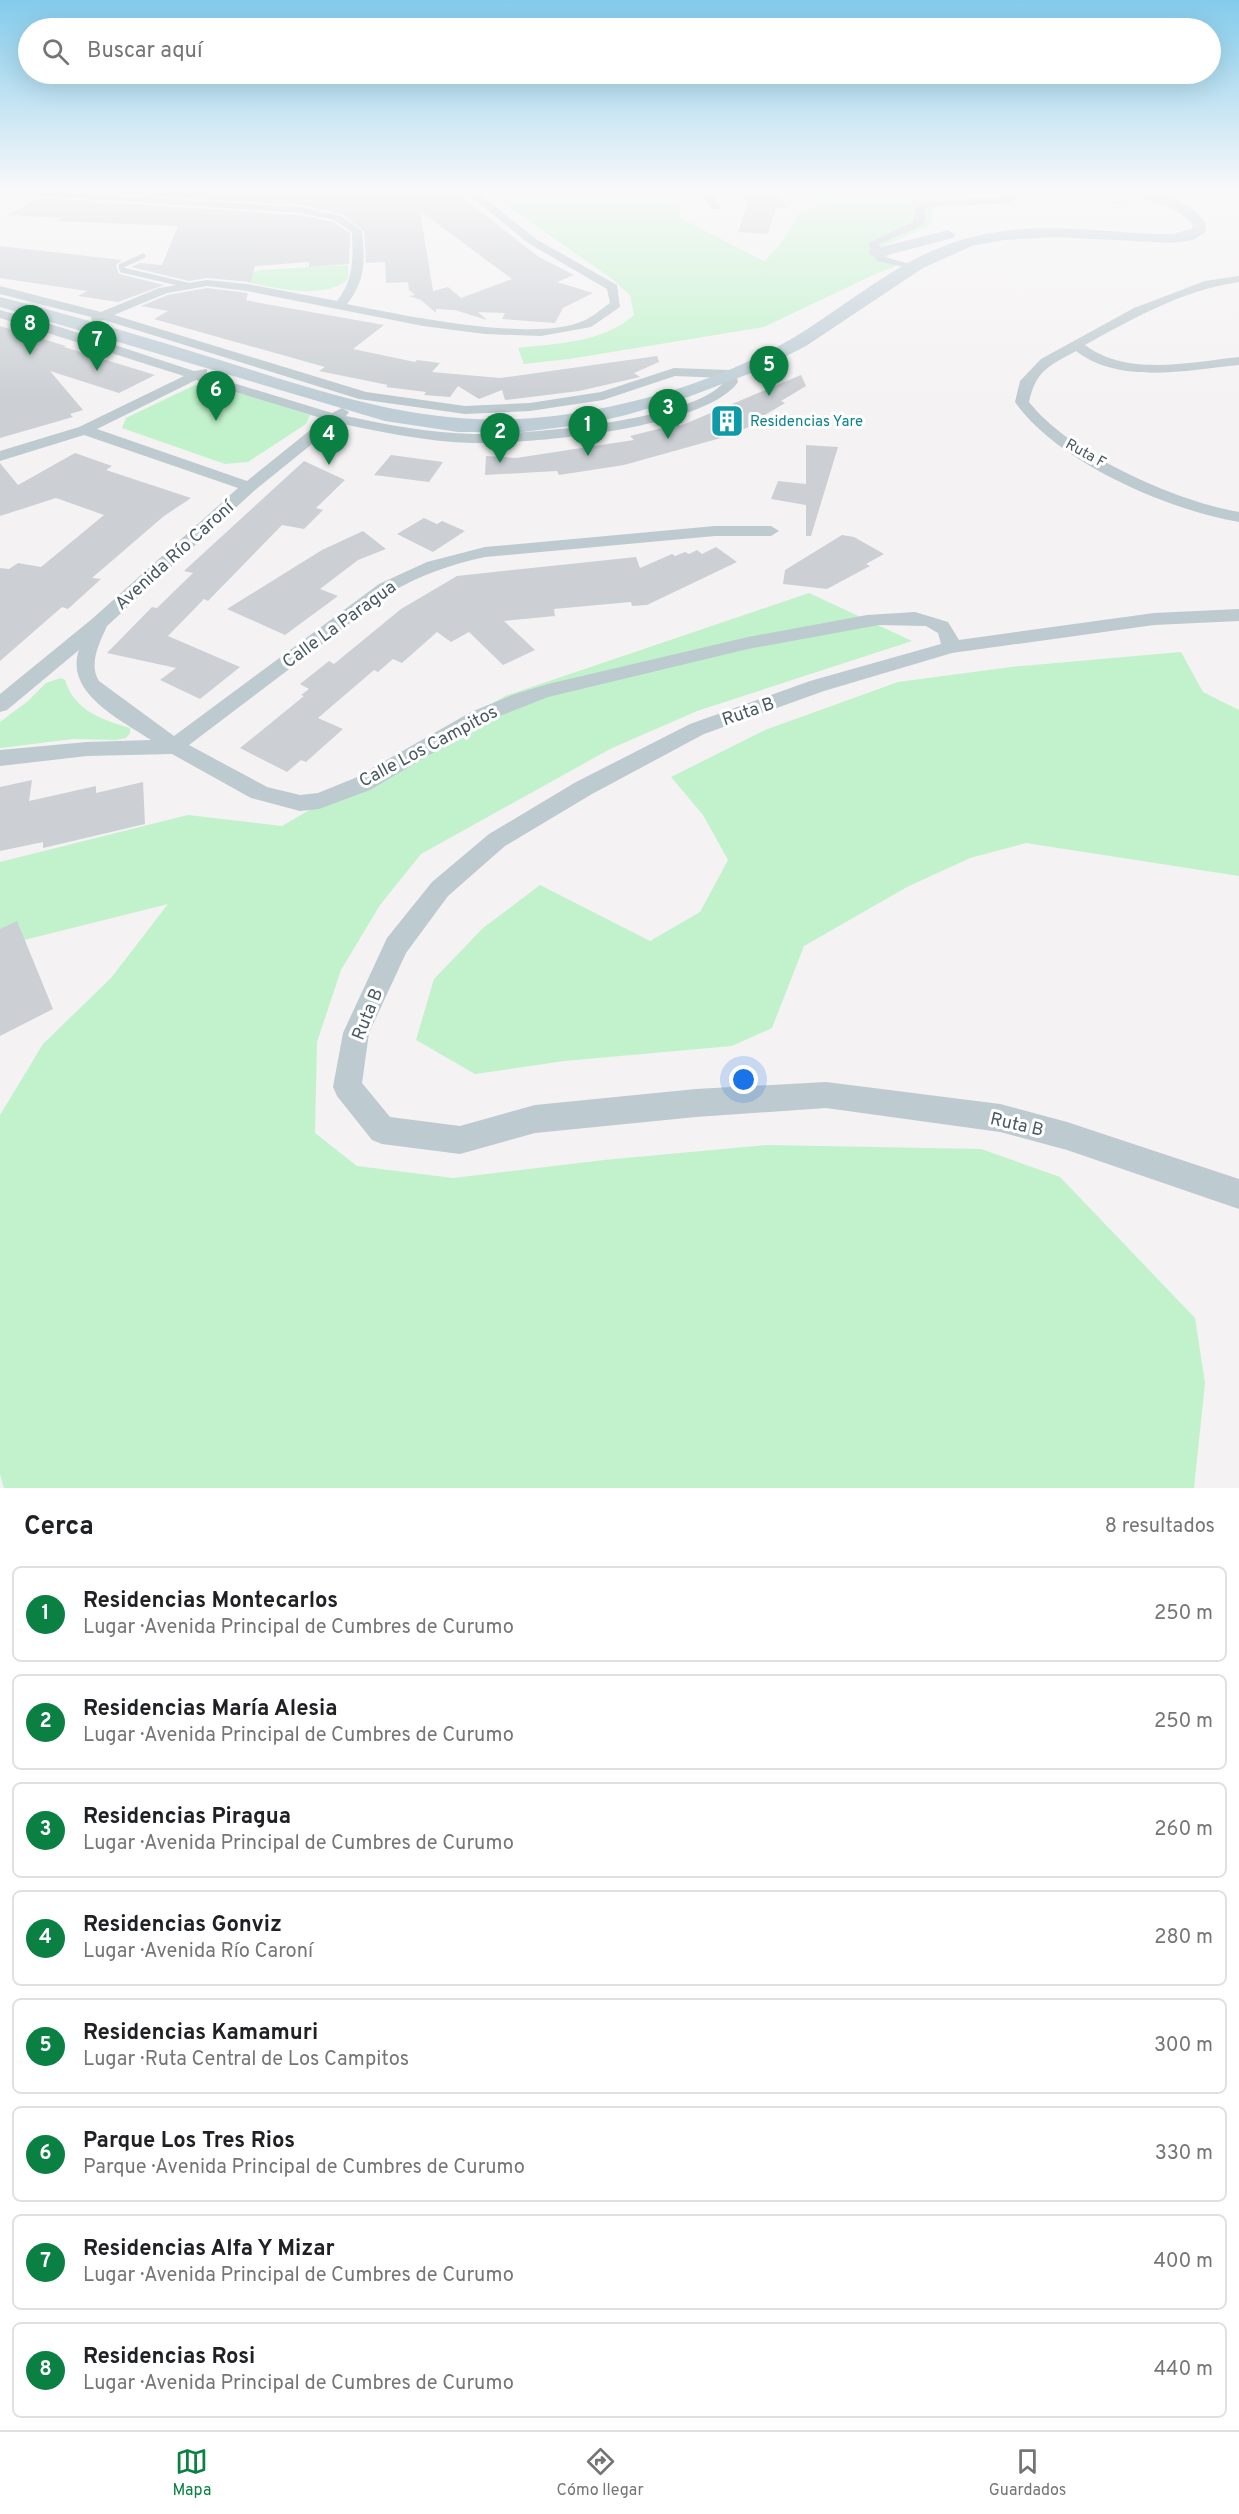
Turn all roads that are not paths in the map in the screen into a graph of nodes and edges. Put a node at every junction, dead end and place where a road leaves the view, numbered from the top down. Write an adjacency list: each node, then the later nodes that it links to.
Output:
1 (138, 258): 10 (lane)
2 (358, 258): 13 (street)
3 (563, 258): 13 (street)
4 (881, 258): 7 (street)
5 (905, 258): 7 (main road)
6 (933, 258): 8 (main road)
7 (895, 264): 8 (street); 14 (main road)
8 (914, 268): 24 (main road)
9 (1239, 279): 19 (street, Ruta F)
10 (188, 285): 13 (street); 16 (street)
11 (0, 291): 16 (street)
12 (0, 302): 17 (main road)
13 (340, 306)
14 (822, 306)
15 (0, 314): 18 (street)
16 (103, 316): 17 (street); 21 (street)
17 (84, 324): 18 (street); 23 (main road)
18 (65, 333): 25 (street)
19 (1078, 346): 22 (street); 31 (street, Ruta F)
20 (746, 349): 24 (main road)
21 (231, 356): 23 (street); 24 (street)
22 (1239, 361)
23 (214, 365): 25 (street); 26 (main road)
24 (729, 374): 26 (main road); 27 (street)
25 (195, 375): 27 (street); 28 (street)
26 (350, 406): 27 (street, Avenida Río Caroní)
27 (332, 418): 30 (street, Avenida Río Caroní)
28 (84, 430): 29 (street); 30 (street)
29 (0, 456)
30 (249, 487): 34 (street, Avenida Río Caroní)
31 (1239, 517)
32 (771, 531): 37 (street, Calle La Paragua)
33 (1239, 615): 35 (street, Ruta B)
34 (99, 623): 36 (street, Avenida Río Caroní); 37 (street, Calle Los Campitos)
35 (951, 647): 37 (street, Calle Los Campitos); 39 (street, Ruta B)
36 (0, 705)
37 (173, 747): 38 (street)
38 (0, 758)
39 (1239, 1194)

